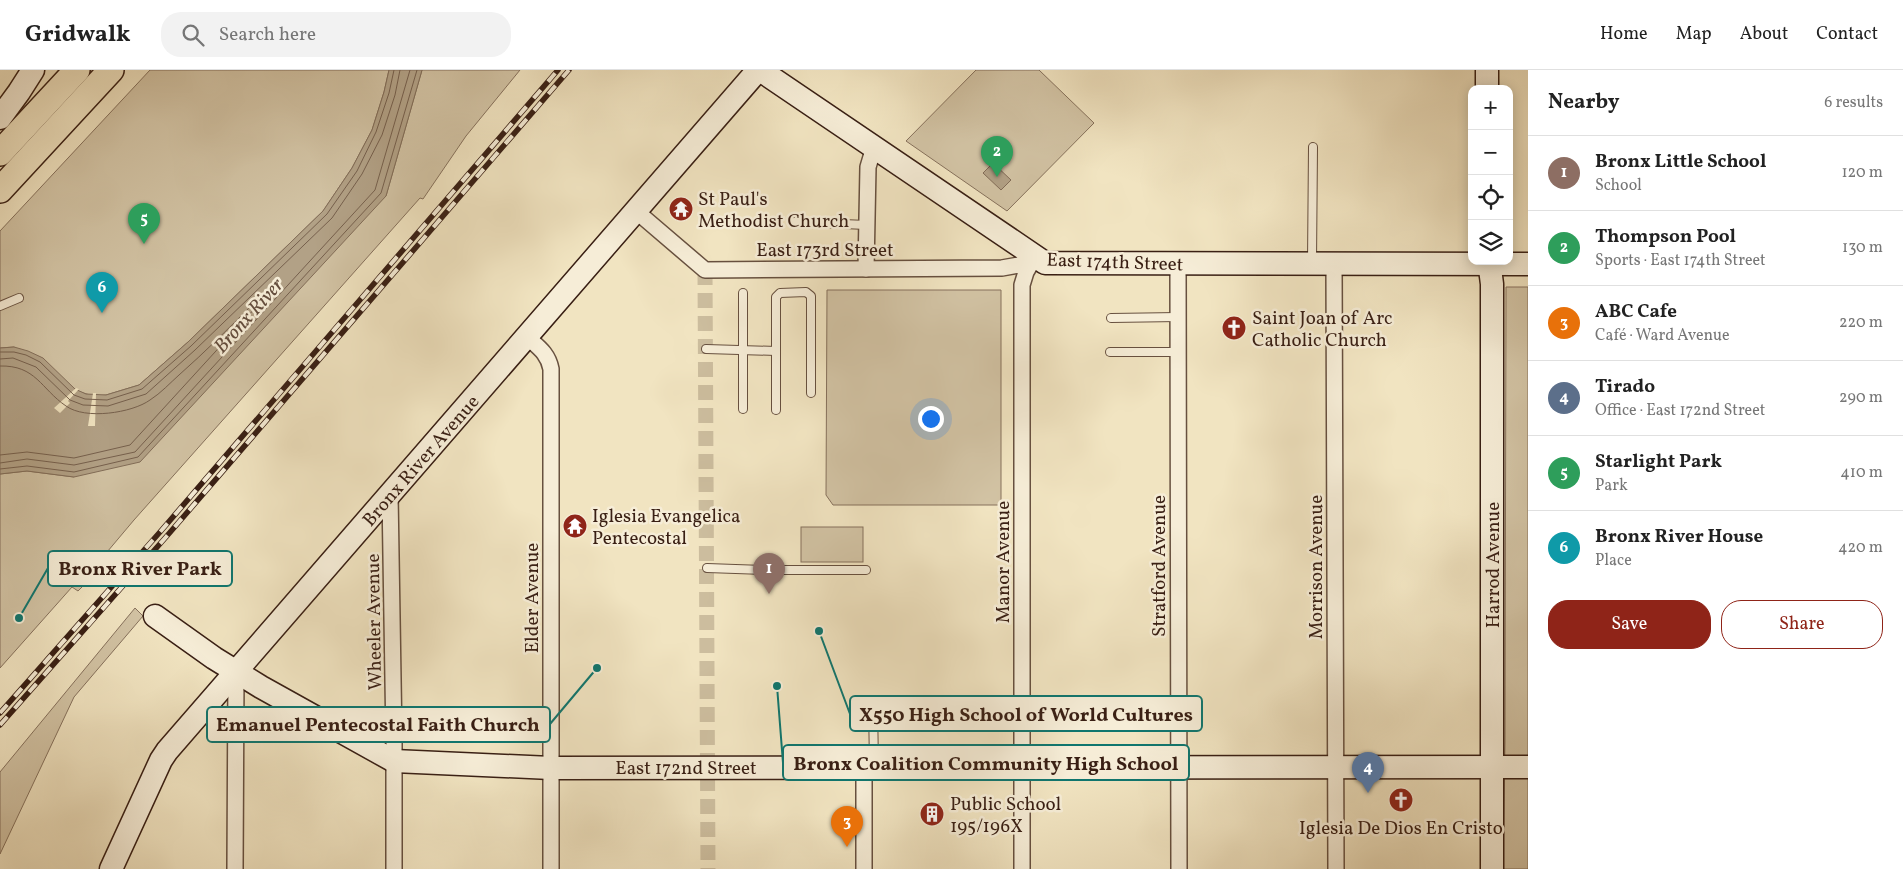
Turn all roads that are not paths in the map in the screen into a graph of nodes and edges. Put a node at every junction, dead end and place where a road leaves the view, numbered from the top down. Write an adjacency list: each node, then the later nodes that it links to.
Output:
1 (33, 70): 8 (main road)
2 (111, 70): 7 (main road)
3 (759, 70): 9 (main road, East 174th Street); 13 (main road, Bronx River Avenue)
4 (1487, 70): 6 (main road)
5 (66, 74): 7 (street); 11 (main road)
6 (1487, 85)
7 (85, 98): 12 (main road)
8 (0, 118)
9 (874, 147): 15 (street); 16 (main road, East 174th Street)
10 (1313, 147): 19 (lane)
11 (0, 153)
12 (0, 190)
13 (636, 210): 24 (street, East 173rd Street); 30 (main road, Bronx River Avenue)
14 (794, 222): 15 (lane)
15 (867, 225): 24 (street)
16 (1035, 257): 18 (main road, East 174th Street); 24 (street, East 173rd Street); 52 (street, Manor Avenue)
17 (1468, 263): 20 (main road, East 174th Street)
18 (1178, 264): 19 (main road, East 174th Street); 28 (street, Stratford Avenue)
19 (1312, 264): 20 (main road, East 174th Street)
20 (1334, 264): 48 (street, Morrison Avenue)
21 (1513, 264): 22 (main road, East 174th Street)
22 (1528, 264)
23 (1489, 265): 49 (main road, Harrod Avenue)
24 (866, 269)
25 (743, 293): 32 (lane)
26 (19, 298): 27 (lane)
27 (0, 306)
28 (1178, 317): 29 (lane); 35 (street, Stratford Avenue)
29 (1111, 318)
30 (527, 337): 39 (main road, Bronx River Avenue); 54 (street, Elder Avenue)
31 (706, 349): 32 (lane)
32 (742, 350): 33 (lane); 37 (lane)
33 (776, 351): 36 (lane); 38 (lane)
34 (1110, 352): 35 (lane)
35 (1178, 352): 53 (street, Stratford Avenue)
36 (811, 393)
37 (743, 409)
38 (776, 410)
39 (390, 494): 45 (main road, Bronx River Avenue); 47 (street, Wheeler Avenue)
40 (707, 568): 41 (lane)
41 (765, 570)
42 (777, 570): 43 (lane)
43 (866, 570)
44 (155, 616): 45 (main road, East 172nd Street)
45 (236, 672): 47 (main road, East 172nd Street); 55 (main road, Bronx River Avenue); 56 (street)
46 (873, 705): 51 (lane)
47 (394, 761): 54 (main road, East 172nd Street); 57 (street, Wheeler Avenue)
48 (1336, 766): 49 (main road, East 172nd Street); 53 (main road, East 172nd Street); 62 (street, Morrison Avenue)
49 (1493, 766): 50 (main road, East 172nd Street); 63 (main road, Harrod Avenue)
50 (1528, 766)
51 (869, 767): 52 (main road, East 172nd Street); 54 (main road, East 172nd Street); 59 (street)
52 (1022, 767): 53 (main road, East 172nd Street); 60 (street, Manor Avenue)
53 (1179, 767): 61 (street, Stratford Avenue)
54 (551, 768): 58 (street, Elder Avenue)
55 (111, 869)
56 (235, 869)
57 (394, 869)
58 (551, 869)
59 (864, 869)
60 (1022, 869)
61 (1179, 869)
62 (1336, 869)
63 (1492, 869)

